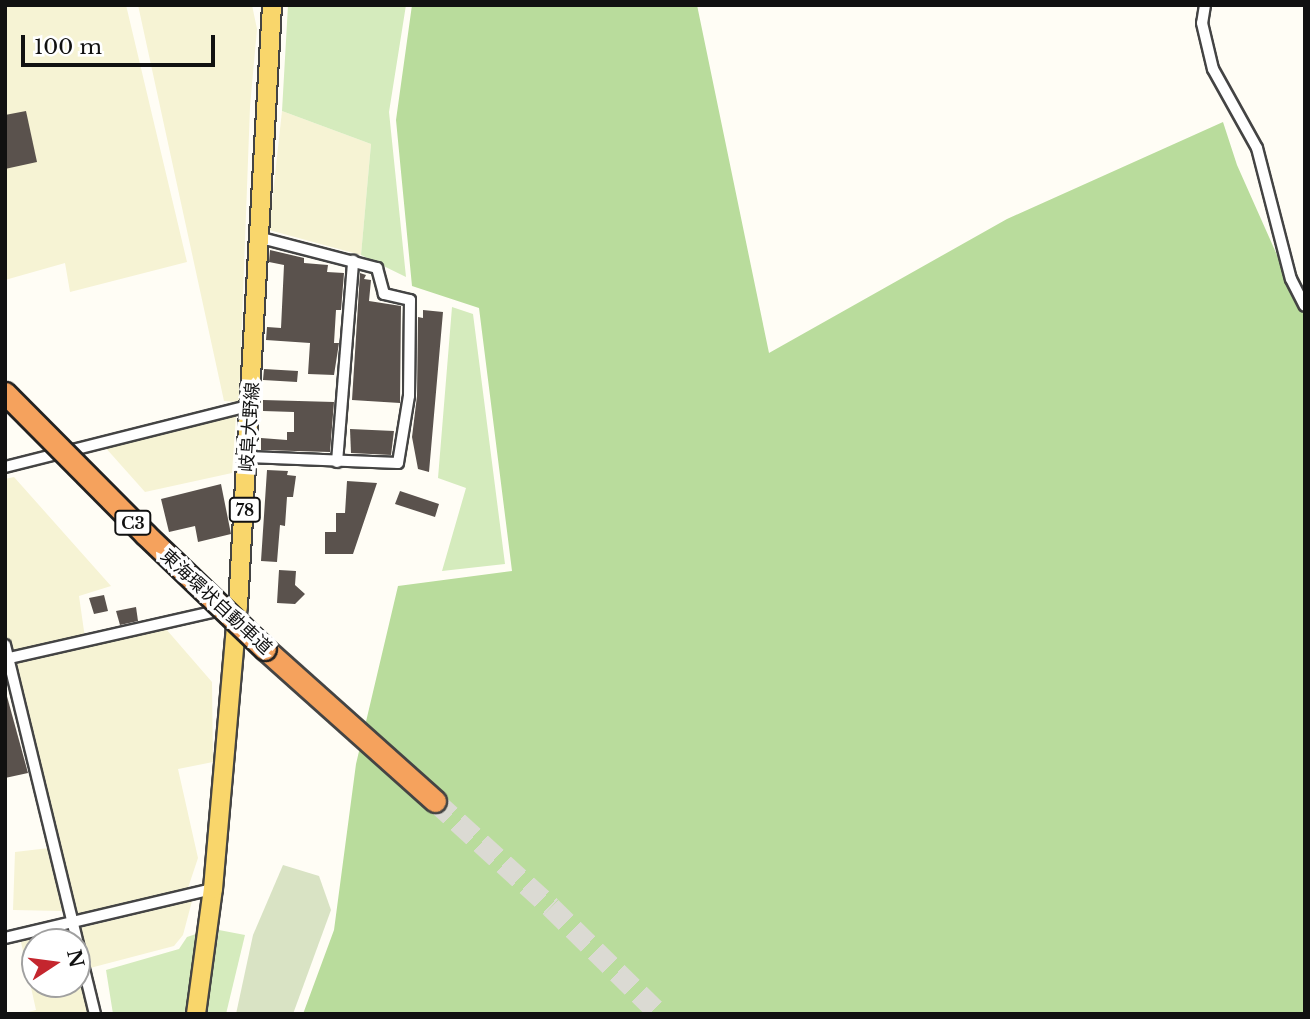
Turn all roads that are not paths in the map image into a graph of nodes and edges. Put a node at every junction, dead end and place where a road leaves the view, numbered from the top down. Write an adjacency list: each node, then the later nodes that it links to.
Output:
1 (272, 5): 3 (main road, 岐阜大野線 / 78)
2 (1205, 5): 5 (street)
3 (261, 239): 4 (street); 7 (main road, 岐阜大野線 / 78)
4 (352, 261): 9 (street); 9 (street)
5 (1305, 306)
6 (5, 393): 14 (highway, 東海環状自動車道 / C3, bridge)
7 (252, 405): 8 (main road, 岐阜大野線 / 78); 10 (street)
8 (248, 457): 9 (street); 11 (main road, 岐阜大野線 / 78)
9 (337, 462)
10 (5, 467)
11 (238, 606): 13 (street); 15 (main road, 岐阜大野線 / 78)
12 (5, 645): 13 (street)
13 (7, 659): 16 (street)
14 (435, 802)
15 (213, 890): 16 (street); 19 (main road, 岐阜大野線 / 78)
16 (74, 922): 17 (street); 18 (street)
17 (5, 938)
18 (95, 1014)
19 (196, 1014)

